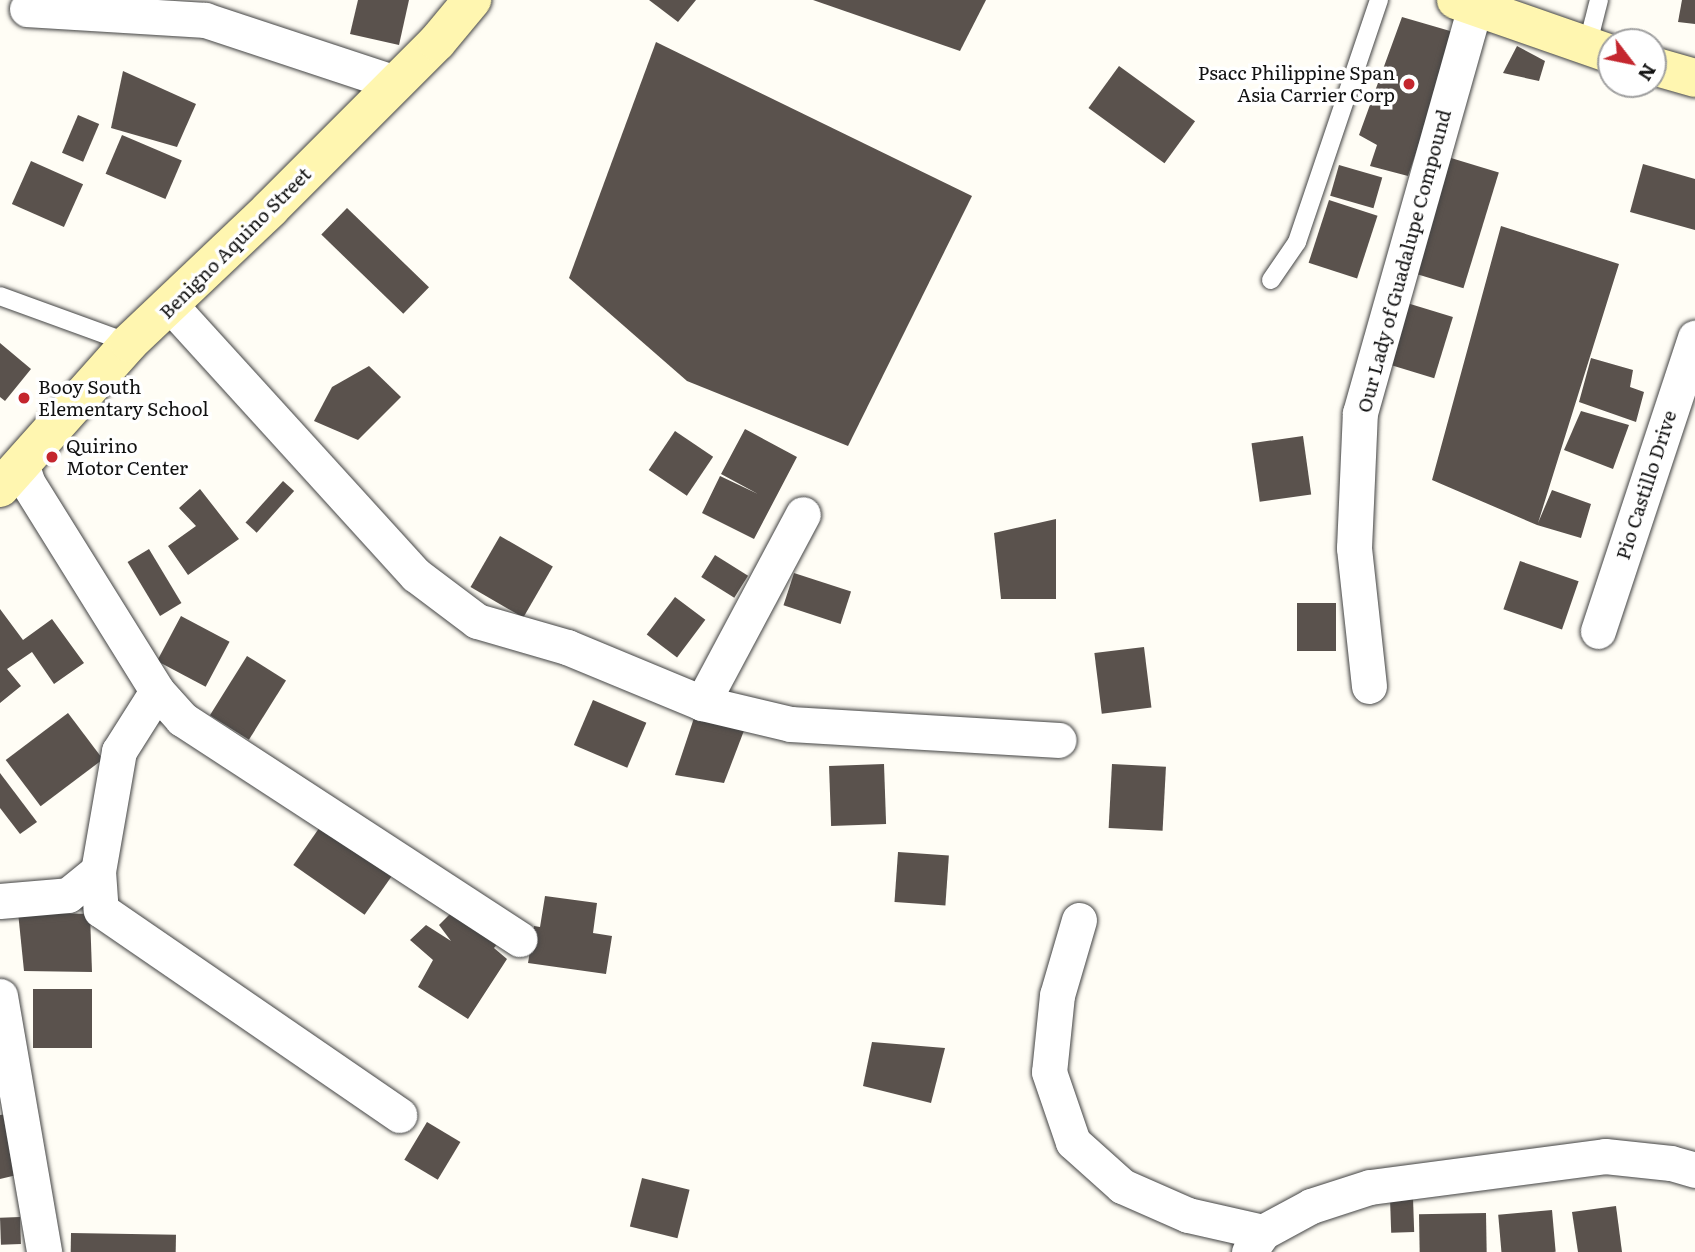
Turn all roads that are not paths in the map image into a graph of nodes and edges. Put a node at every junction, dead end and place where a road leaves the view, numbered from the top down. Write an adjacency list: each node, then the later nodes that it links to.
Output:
1 (472, 0): 10 (main road, Benigno Aquino Street)
2 (1379, 0): 11 (lane)
3 (1600, 0): 6 (lane)
4 (1465, 3): 7 (main road); 19 (street, Our Lady of Guadalupe Compound)
5 (27, 9): 10 (street)
6 (1599, 28)
7 (1597, 50)
8 (1667, 70): 9 (main road)
9 (1695, 78)
10 (396, 83): 13 (main road, Benigno Aquino Street)
11 (1271, 280)
12 (0, 296): 15 (lane)
13 (172, 307): 15 (main road, Benigno Aquino Street); 21 (street)
14 (1695, 338): 18 (street, Pio Castillo Drive)
15 (129, 343): 16 (main road, Benigno Aquino Street)
16 (11, 475): 20 (street)
17 (803, 514): 21 (street)
18 (1598, 631)
19 (1369, 686)
20 (157, 691): 23 (street); 26 (street)
21 (702, 702): 22 (street)
22 (1059, 740)
23 (98, 871): 24 (street); 29 (street)
24 (0, 901)
25 (1079, 920): 31 (street)
26 (520, 939)
27 (0, 996): 28 (street)
28 (8, 1083): 32 (street)
29 (399, 1115)
30 (1695, 1170): 31 (street)
31 (1256, 1242)
32 (44, 1252)

